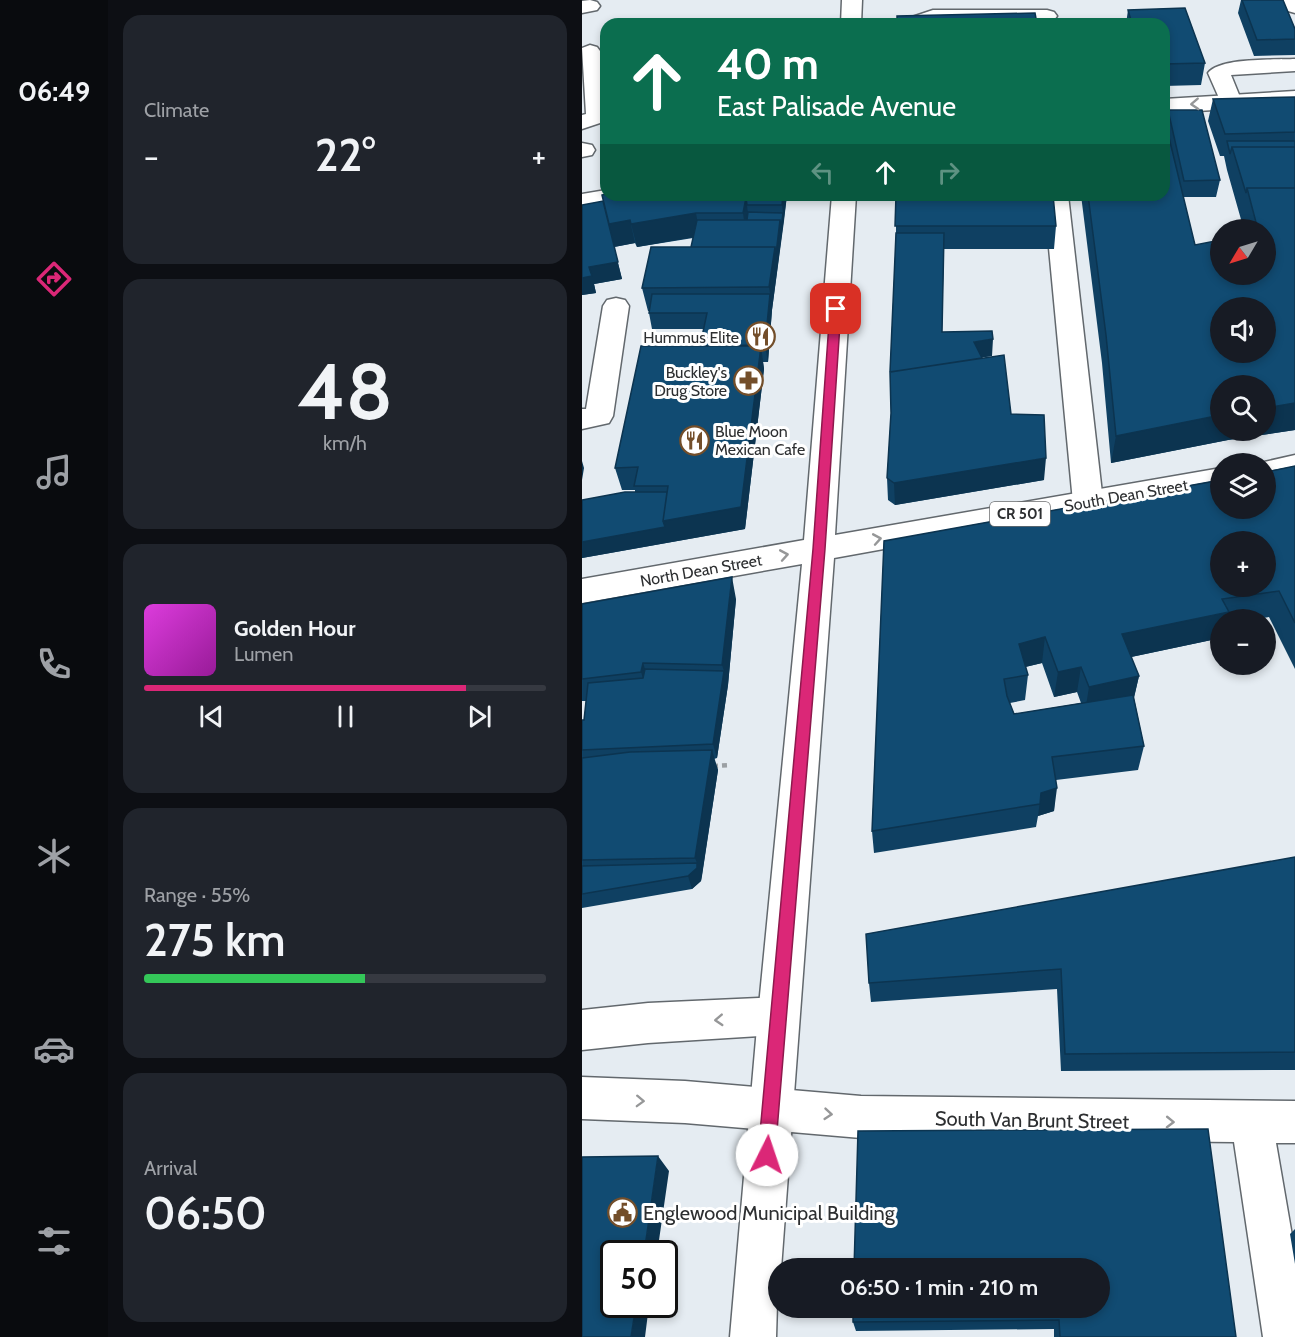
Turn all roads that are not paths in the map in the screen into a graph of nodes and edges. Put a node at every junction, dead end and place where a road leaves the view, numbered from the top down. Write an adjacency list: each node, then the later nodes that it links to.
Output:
1 (852, 0): 5 (main road)
2 (1292, 0): 3 (main road)
3 (1295, 7)
4 (1047, 16): 6 (main road)
5 (851, 18)
6 (927, 18)
7 (590, 51): 12 (main road)
8 (1295, 65): 10 (main road)
9 (1295, 99): 10 (main road)
10 (1231, 102): 11 (main road, one-way to 11)
11 (1170, 106)
12 (582, 122)
13 (600, 198): 14 (main road)
14 (582, 201)
15 (844, 201): 23 (main road)
16 (1057, 201): 22 (main road)
17 (616, 306): 18 (main road)
18 (582, 419)
19 (1295, 465): 20 (main road)
20 (1276, 468)
21 (1210, 480): 22 (main road, South Dean Street / CR 501)
22 (1088, 502): 23 (main road, South Dean Street / CR 501, one-way to 22)
23 (819, 549): 24 (main road, North Dean Street / CR 501, one-way to 23); 25 (main road)
24 (582, 591)
25 (777, 1016): 26 (main road, one-way to 26); 28 (main road)
26 (582, 1030)
27 (582, 1098): 28 (main road, South Van Brunt Street, one-way to 28)
28 (770, 1110): 30 (main road, South Van Brunt Street, one-way to 30); 31 (main road)
29 (1295, 1122): 30 (main road, South Van Brunt Street)
30 (1252, 1123): 32 (main road)
31 (753, 1337)
32 (1286, 1337)

